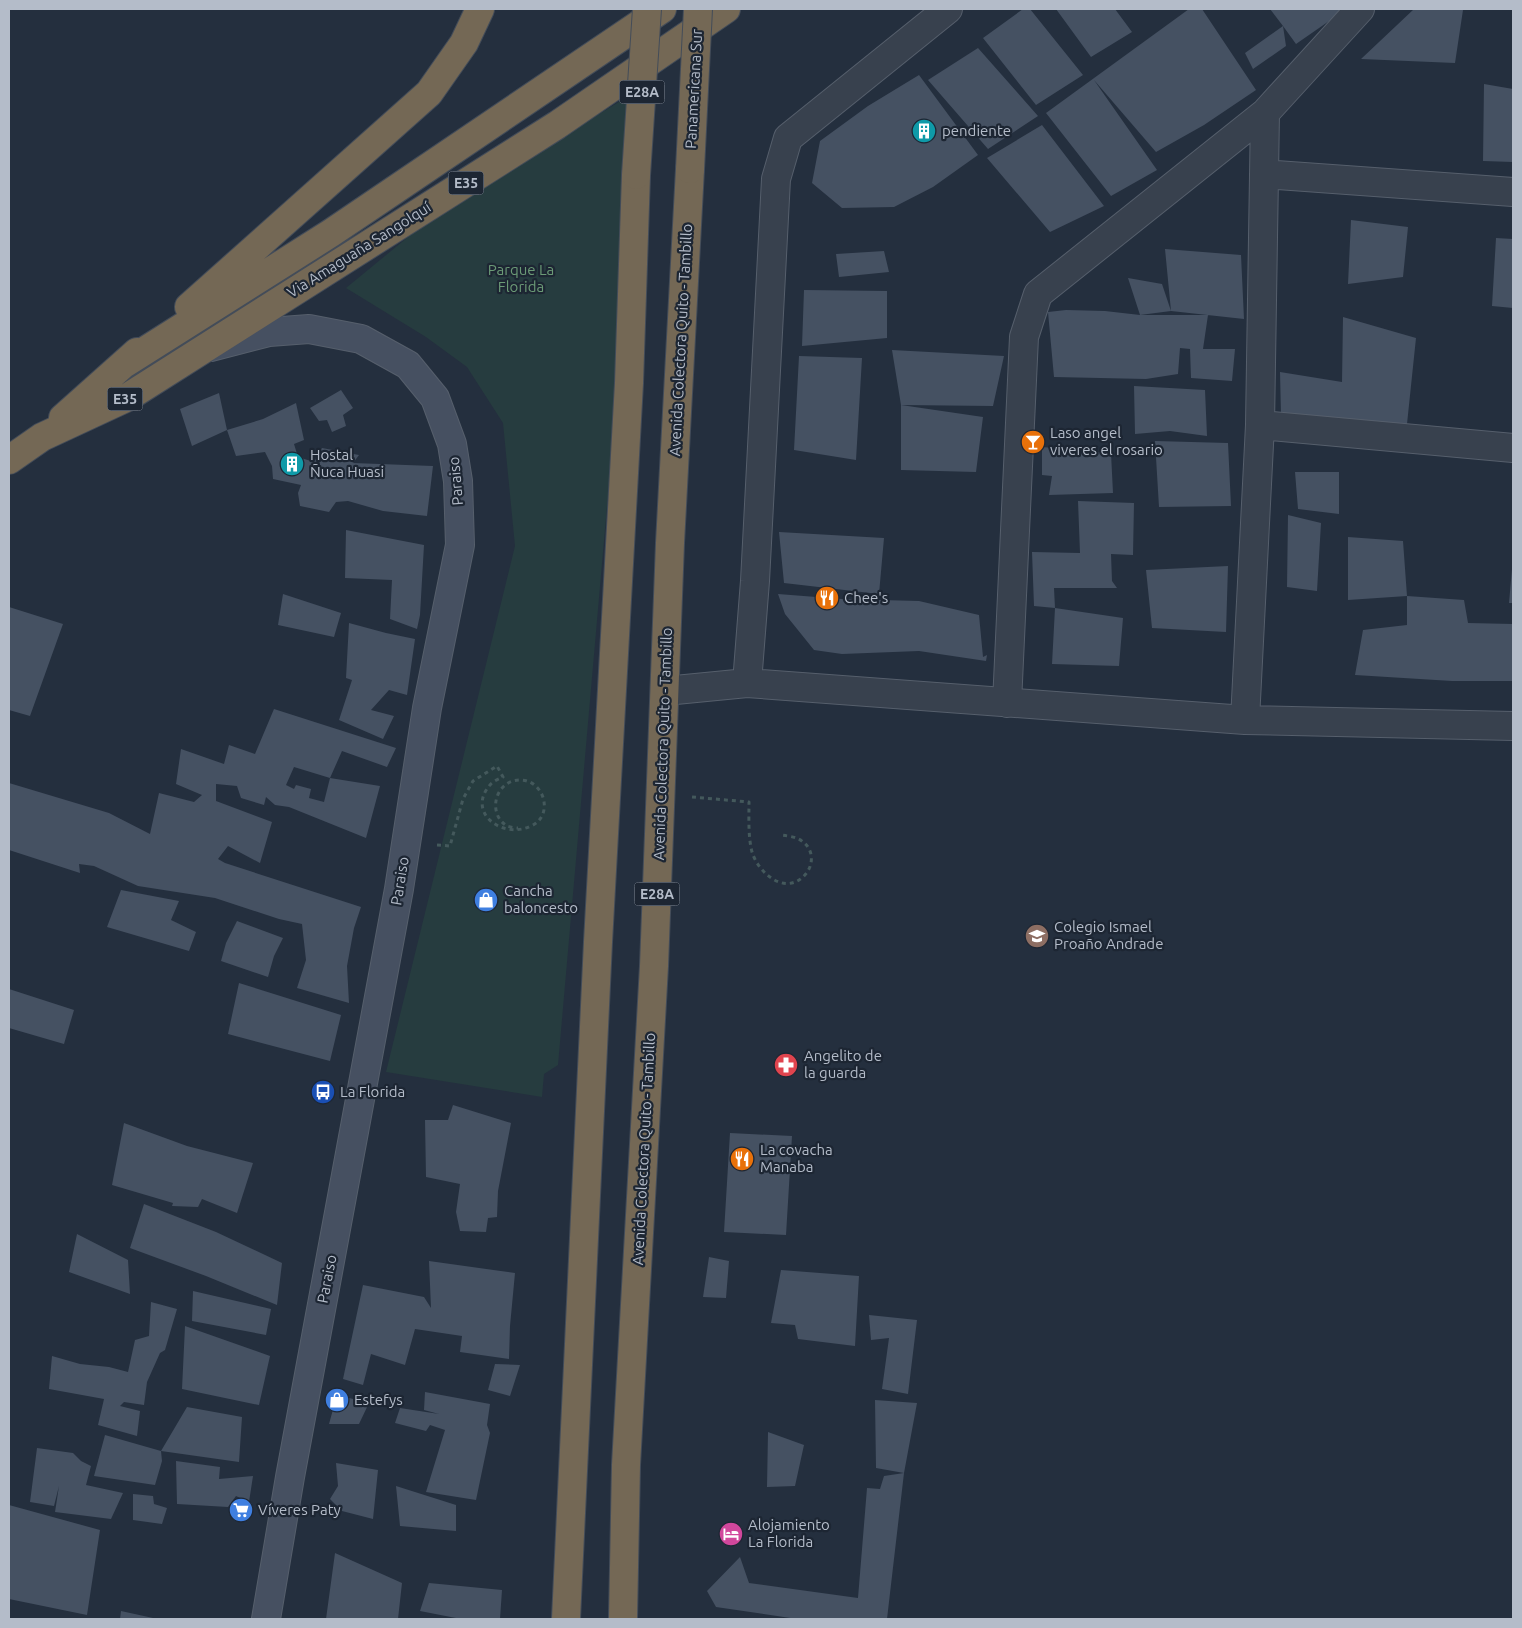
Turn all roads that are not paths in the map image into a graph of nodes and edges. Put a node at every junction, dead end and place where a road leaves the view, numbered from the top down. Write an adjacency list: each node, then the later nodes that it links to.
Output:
1 (480, 9): 13 (highway)
2 (647, 9): 24 (highway, E28A, bridge)
3 (662, 9): 13 (highway)
4 (698, 9): 9 (highway, Panamericana Sur / E28A, bridge)
5 (726, 9): 12 (highway, Via Amaguaña Sangolquí / E35)
6 (948, 9): 18 (street)
7 (1360, 9): 8 (street)
8 (1266, 113): 10 (street); 20 (street)
9 (690, 169): 19 (highway, Avenida Colectora Quito - Tambillo / E28A)
10 (1264, 174): 11 (street); 14 (street)
11 (1513, 192)
12 (202, 350): 15 (highway, Via Amaguaña Sangolquí / E35); 23 (main road, Paraiso)
13 (124, 364): 15 (highway)
14 (1260, 424): 16 (street); 21 (street)
15 (42, 437): 17 (highway, Via Amaguaña Sangolquí / E35)
16 (1513, 448)
17 (9, 460)
18 (747, 683): 19 (street); 20 (street)
19 (665, 691): 25 (highway, Avenida Colectora Quito - Tambillo / E28A)
20 (1007, 702): 21 (street)
21 (1245, 720): 22 (street)
22 (1513, 726)
23 (266, 1619)
24 (566, 1619)
25 (623, 1619)

